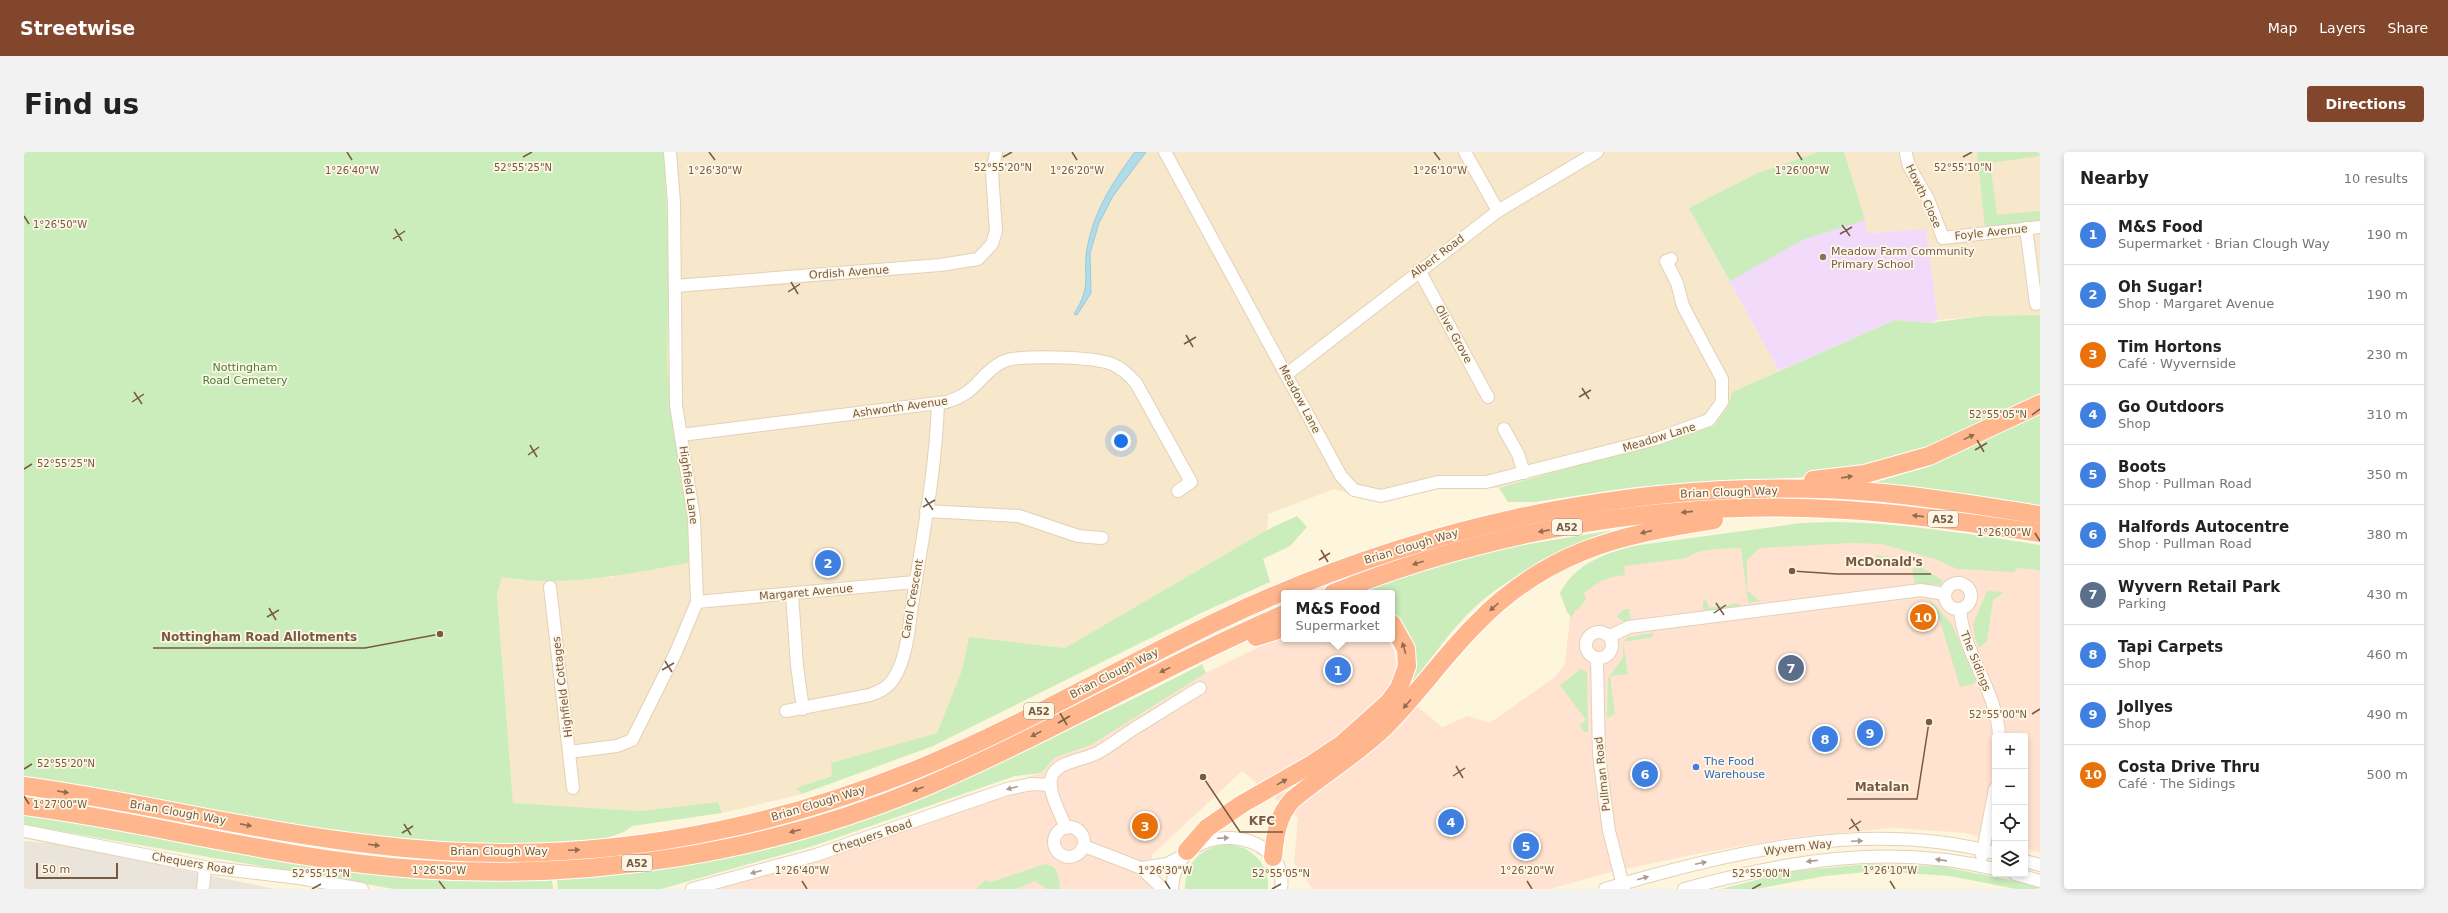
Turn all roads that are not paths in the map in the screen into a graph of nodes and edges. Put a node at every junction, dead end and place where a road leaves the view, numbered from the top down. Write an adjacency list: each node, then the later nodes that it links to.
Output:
1 (670, 152): 13 (street, Highfield Lane)
2 (996, 152): 13 (street, Ordish Avenue)
3 (1165, 152): 15 (street, Meadow Lane)
4 (1465, 152): 7 (street)
5 (1592, 153): 7 (street, Albert Road)
6 (1906, 154): 10 (street, Howth Close)
7 (1498, 211): 12 (street, Albert Road)
8 (2040, 227): 9 (street, Foyle Avenue)
9 (2026, 228): 10 (street, Foyle Avenue); 14 (street)
10 (1942, 238)
11 (1671, 258): 21 (street, Meadow Lane)
12 (1419, 270): 15 (street, Albert Road); 16 (street, Olive Grove)
13 (675, 286): 20 (street, Highfield Lane)
14 (2036, 304)
15 (1287, 374): 21 (street, Meadow Lane)
16 (1488, 397)
17 (938, 403): 20 (street, Ashworth Avenue); 23 (street, Ashworth Avenue); 25 (street, Carol Crescent)
18 (2040, 404): 22 (highway, one-way to 18)
19 (1504, 429): 21 (street)
20 (682, 435): 36 (street, Highfield Lane)
21 (1524, 473)
22 (1738, 490): 26 (highway, Brian Clough Way / A52); 31 (highway, Brian Clough Way / A52, one-way to 22)
23 (1178, 491)
24 (1810, 509): 27 (highway, Brian Clough Way / A52, one-way to 24); 32 (highway, Brian Clough Way / A52, one-way to 32); 59 (highway, one-way to 59)
25 (926, 511): 28 (street); 29 (street, Carol Crescent)
26 (2040, 516)
27 (2040, 534)
28 (1102, 538)
29 (915, 582): 34 (street, Margaret Avenue); 45 (street, Carol Crescent)
30 (550, 587): 48 (street, Highfield Cottages)
31 (1287, 590)
32 (1342, 590)
33 (1281, 593): 50 (highway, Brian Clough Way / A52, one-way to 33)
34 (792, 594): 36 (street, Margaret Avenue); 45 (street)
35 (1945, 594): 37 (street); 37 (street); 41 (street)
36 (697, 602): 48 (street, Highfield Lane)
37 (1960, 609): 47 (street, The Sidings)
38 (1281, 615): 43 (highway, Brian Clough Way / A52)
39 (1281, 629): 43 (highway)
40 (1395, 629): 58 (highway, one-way to 40)
41 (1610, 636): 42 (street); 42 (street)
42 (1597, 658): 68 (street, Pullman Road)
43 (1187, 660): 53 (highway, Brian Clough Way / A52, one-way to 53)
44 (1200, 688): 49 (street)
45 (803, 709): 46 (street, Carol Crescent)
46 (786, 711)
47 (1998, 733)
48 (569, 752): 51 (street, Highfield Cottages)
49 (1051, 785): 54 (street); 72 (street, Chequers Road, one-way to 72)
50 (24, 786)
51 (573, 788)
52 (1993, 805): 57 (street)
53 (24, 806)
54 (1066, 828): 56 (street); 56 (street)
55 (24, 831): 63 (street, Chequers Road)
56 (1084, 846): 64 (street)
57 (1989, 852): 61 (street); 68 (street, Wyvern Way, one-way to 57)
58 (1186, 853): 59 (street, one-way to 59); 64 (street); 74 (street)
59 (1273, 857): 69 (street)
60 (2028, 862): 62 (street)
61 (1980, 865): 65 (street, Wyvern Way); 76 (street, Wyvern Way, one-way to 76)
62 (2040, 865)
63 (205, 867): 70 (street); 71 (street, Chequers Road)
64 (1141, 868): 73 (street)
65 (1992, 868)
66 (2026, 877): 67 (street)
67 (2040, 881)
68 (1623, 886): 75 (street, Wyvern Way)
69 (1283, 887)
70 (203, 889)
71 (362, 889)
72 (692, 889)
73 (1163, 889)
74 (1172, 889)
75 (1605, 889)
76 (1684, 889)

